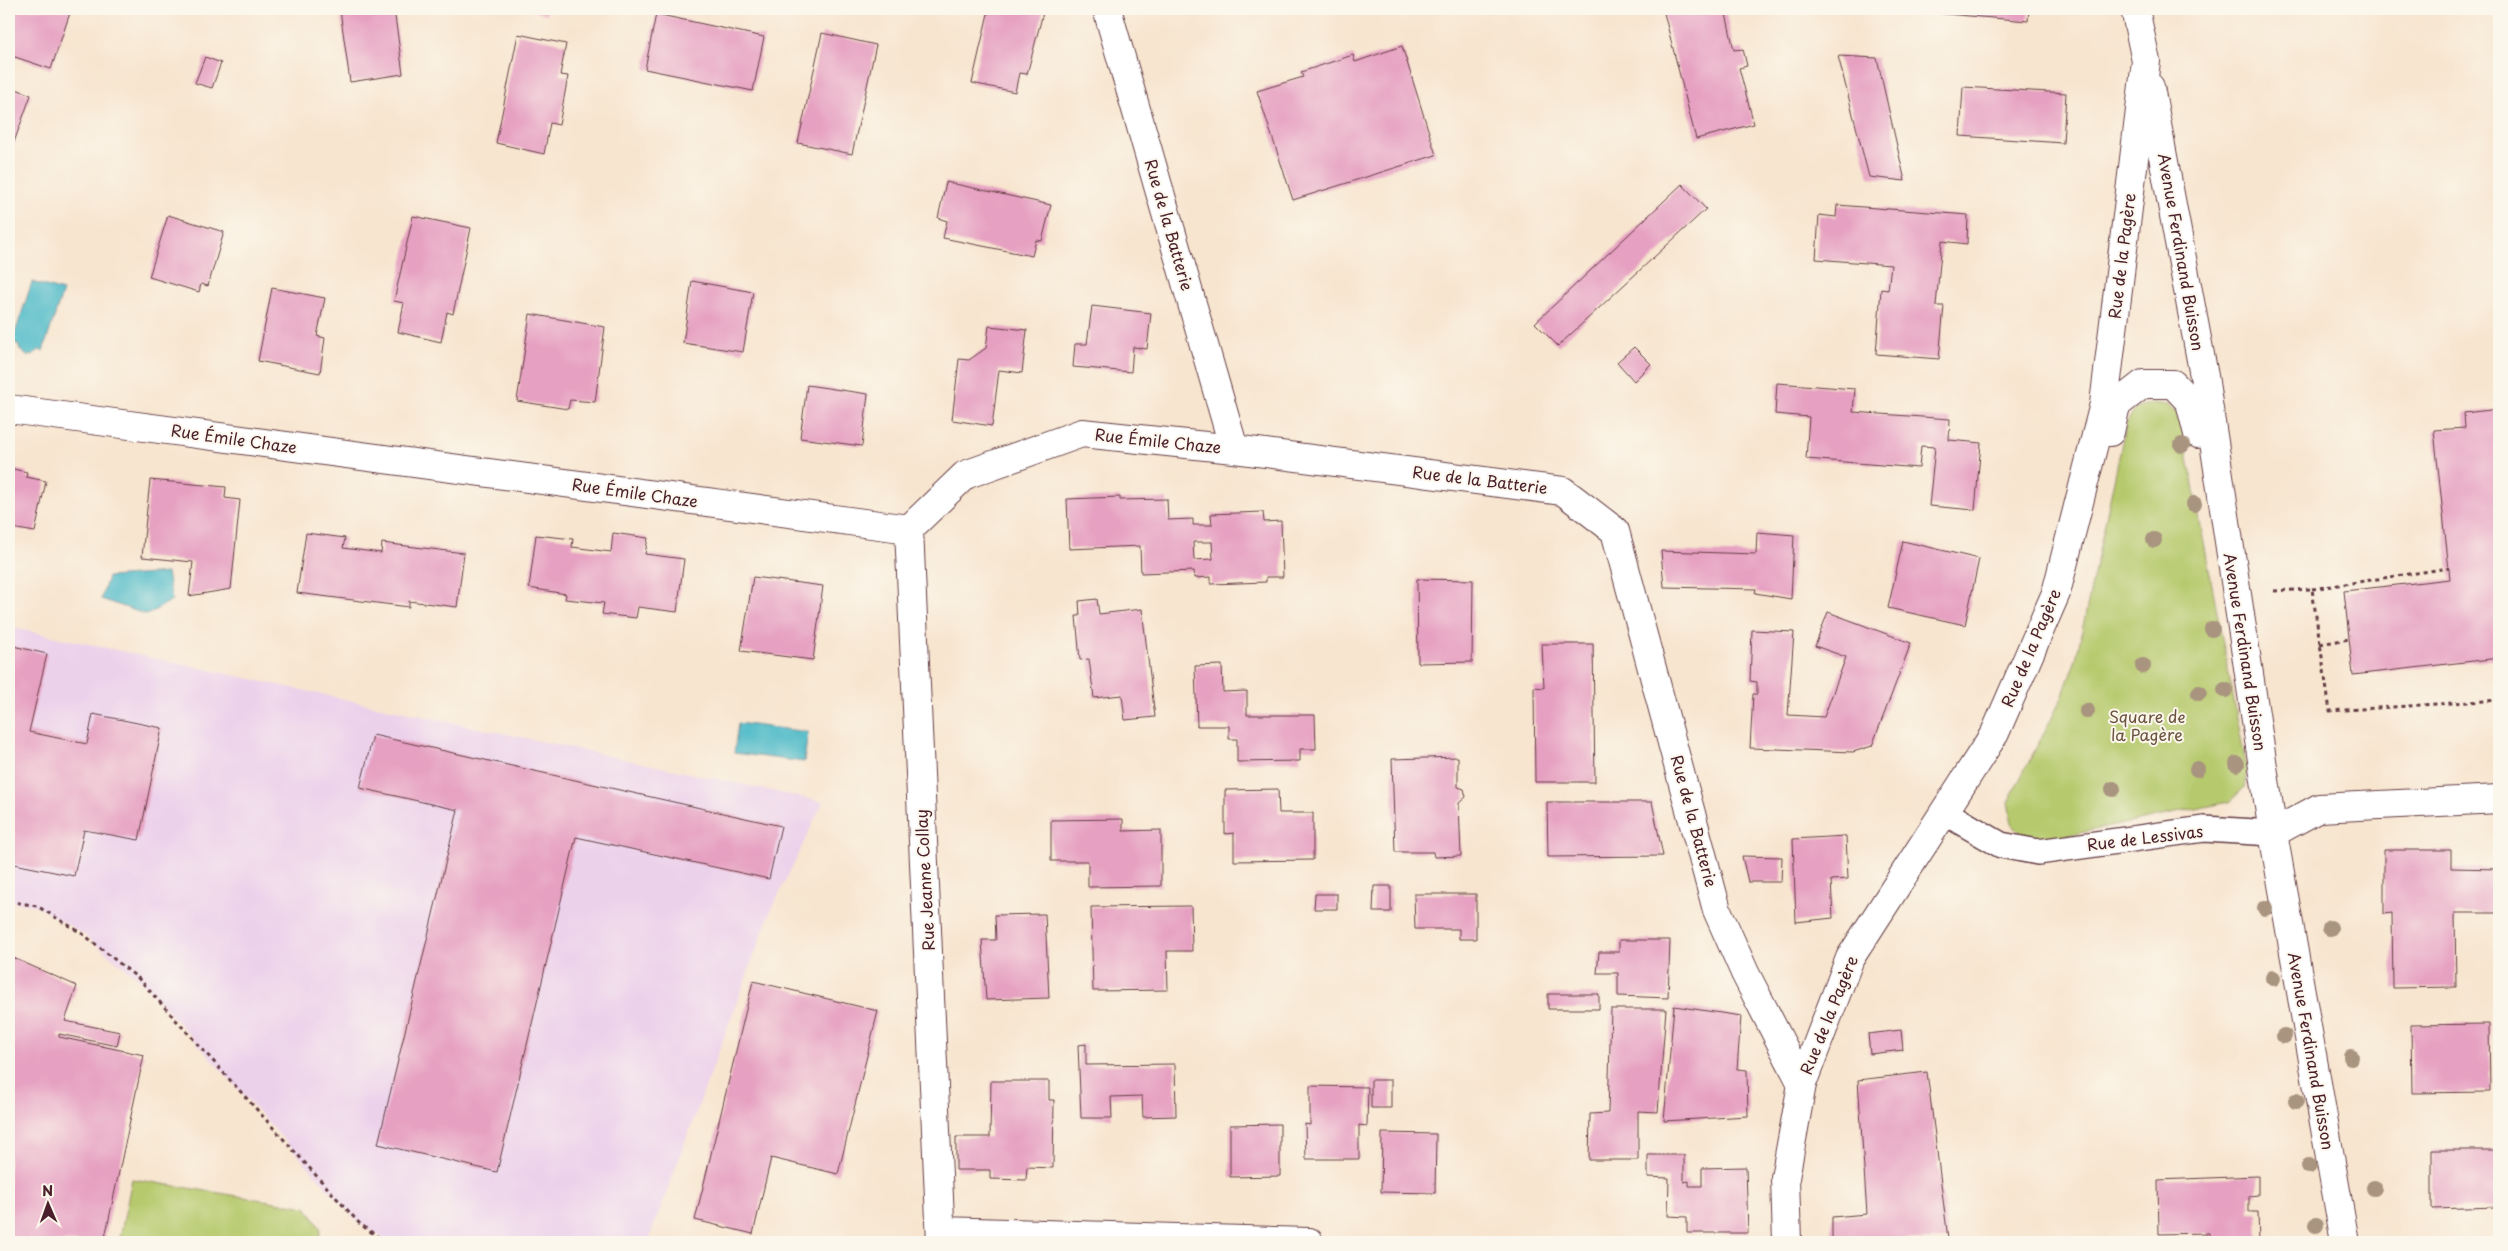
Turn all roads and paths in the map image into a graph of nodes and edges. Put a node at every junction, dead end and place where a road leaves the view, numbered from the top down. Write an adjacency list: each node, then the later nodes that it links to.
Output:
1 (1107, 9): 5 (street, Rue de la Batterie)
2 (2135, 9): 3 (street, Rue de la Pagère)
3 (2146, 61): 7 (street, Rue de la Pagère); 10 (street, Avenue Ferdinand Buisson)
4 (9, 409): 6 (street, Rue Émile Chaze)
5 (1234, 449): 6 (street, Rue Émile Chaze); 18 (street, Rue de la Batterie)
6 (909, 529): 19 (street, Rue Jeanne Collay)
7 (2068, 543): 10 (street); 15 (street, Rue de la Pagère)
8 (2448, 568): 9 (path)
9 (2312, 589): 10 (path); 12 (path)
10 (2236, 594): 16 (street, Avenue Ferdinand Buisson)
11 (2349, 639): 12 (path)
12 (2320, 644): 13 (path)
13 (2499, 700)
14 (2499, 799): 16 (street)
15 (1944, 812): 16 (lane, Rue de Lessivas); 18 (street, Rue de la Pagère)
16 (2273, 833): 23 (street, Avenue Ferdinand Buisson)
17 (9, 901): 20 (path)
18 (1802, 1084): 22 (street, Rue de la Pagère)
19 (941, 1236): 21 (street, Rue Jeanne Collay)
20 (385, 1242)
21 (1309, 1242)
22 (1787, 1242)
23 (2346, 1242)

